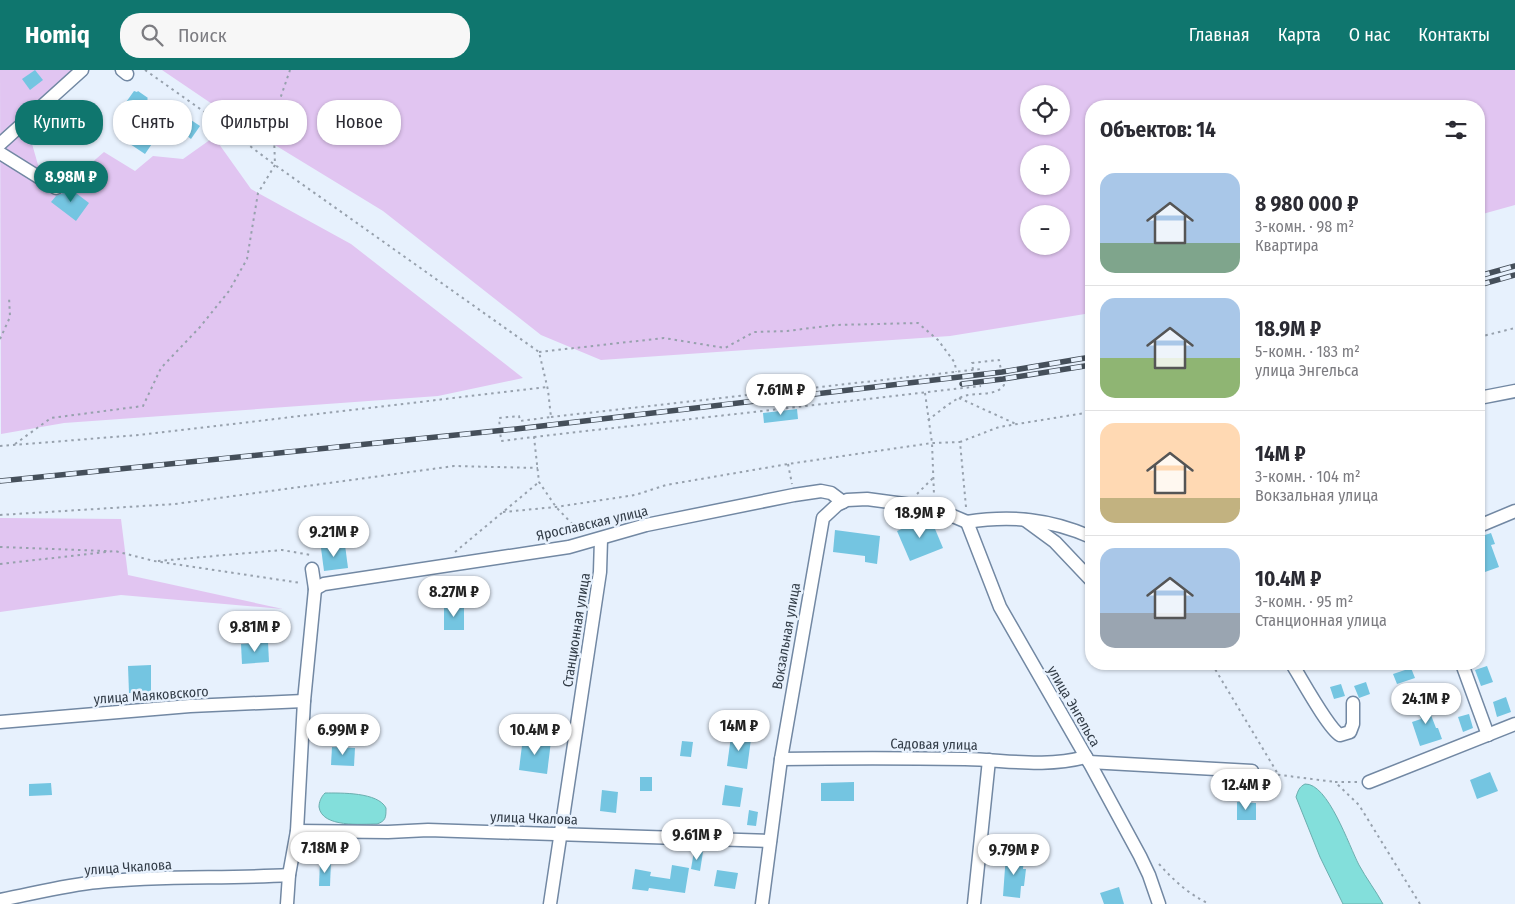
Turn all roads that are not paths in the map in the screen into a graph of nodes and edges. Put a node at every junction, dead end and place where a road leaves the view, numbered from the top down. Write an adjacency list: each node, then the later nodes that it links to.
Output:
1 (82, 70): 2 (street)
2 (0, 144)
3 (0, 153): 4 (street)
4 (56, 188)
5 (1515, 391): 6 (street)
6 (1485, 397)
7 (843, 502): 10 (street); 13 (street, Ярославская улица); 24 (street, Вокзальная улица)
8 (1515, 511): 11 (street)
9 (1023, 519): 10 (street); 12 (street); 15 (street)
10 (967, 522): 25 (street, улица Энгельса)
11 (1485, 524)
12 (1085, 534)
13 (598, 539): 16 (street, Ярославская улица); 30 (street, Станционная улица)
14 (312, 569): 16 (street)
15 (1085, 574)
16 (315, 590): 19 (street)
17 (1296, 670): 20 (street)
18 (1464, 670): 23 (street)
19 (304, 701): 21 (street, улица Маяковского); 29 (street)
20 (1353, 703)
21 (0, 722)
22 (1515, 724): 23 (street)
23 (1488, 735): 28 (street)
24 (781, 759): 26 (street, Садовая улица); 31 (street, Вокзальная улица)
25 (1088, 759): 26 (street, Садовая улица); 27 (street, Садовая улица); 38 (street, улица Энгельса)
26 (989, 760): 37 (street)
27 (1252, 771)
28 (1369, 782)
29 (297, 831): 30 (street, улица Чкалова); 32 (street)
30 (560, 834): 31 (street, улица Чкалова); 35 (street, Станционная улица)
31 (770, 841): 36 (street, Вокзальная улица)
32 (289, 875): 33 (street, улица Чкалова); 34 (street)
33 (0, 900)
34 (287, 904)
35 (550, 904)
36 (762, 904)
37 (974, 904)
38 (1159, 904)

